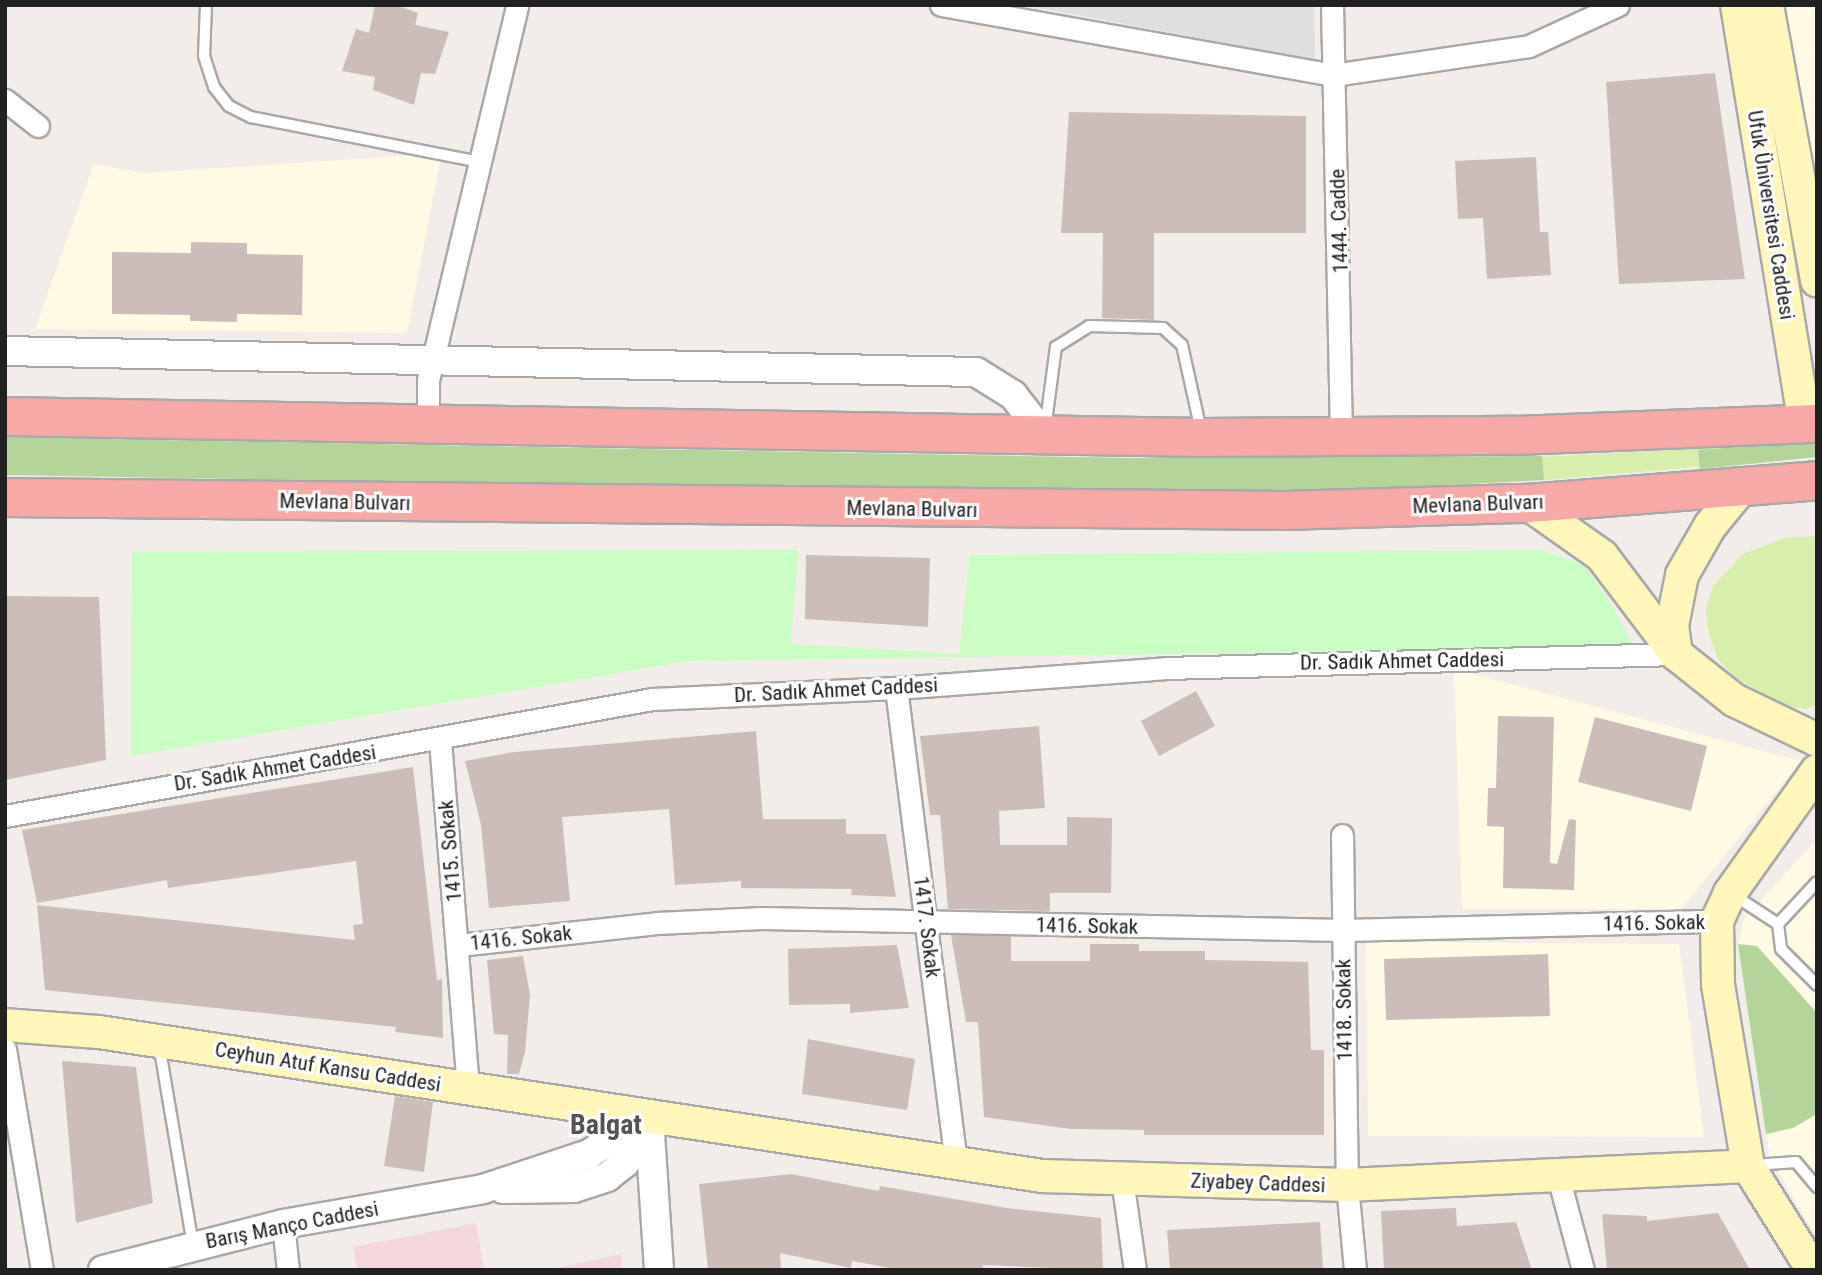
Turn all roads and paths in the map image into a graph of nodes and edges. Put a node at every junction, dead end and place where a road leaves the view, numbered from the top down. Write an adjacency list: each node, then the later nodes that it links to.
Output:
1 (206, 5): 11 (lane)
2 (517, 5): 11 (street)
3 (941, 5): 8 (street)
4 (1332, 5): 8 (street, 1444. Cadde)
5 (1618, 5): 8 (street)
6 (1737, 5): 17 (main road, Ufuk Üniversitesi Caddesi)
7 (1767, 5): 12 (main road, Ufuk Üniversitesi Caddesi)
8 (1333, 75): 19 (street, 1444. Cadde)
9 (5, 100): 10 (street)
10 (38, 126)
11 (480, 162): 14 (street)
12 (1817, 281)
13 (5, 351): 14 (street)
14 (433, 361): 16 (street); 18 (street)
15 (5, 416): 16 (highway)
16 (428, 422): 18 (highway)
17 (1811, 424): 19 (highway)
18 (1045, 436): 20 (highway); 20 (lane)
19 (1341, 436): 20 (highway)
20 (1202, 438)
21 (1817, 480): 22 (highway, Mevlana Bulvarı)
22 (1742, 487): 24 (highway, Mevlana Bulvarı); 25 (main road)
23 (5, 497): 24 (highway, Mevlana Bulvarı)
24 (1528, 503): 25 (main road)
25 (1676, 654): 26 (street, Dr. Sadık Ahmet Caddesi); 28 (main road)
26 (897, 688): 27 (street, Dr. Sadık Ahmet Caddesi); 35 (street, 1417. Sokak)
27 (440, 740): 30 (street, Dr. Sadık Ahmet Caddesi); 38 (street, 1415. Sokak)
28 (1817, 740)
29 (1817, 771): 33 (main road)
30 (5, 816)
31 (1342, 835): 37 (street, 1418. Sokak)
32 (1817, 882): 36 (lane)
33 (1730, 893): 34 (main road); 36 (lane)
34 (1717, 921): 37 (street, 1416. Sokak); 46 (main road)
35 (927, 924): 37 (street, 1416. Sokak); 38 (street, 1416. Sokak); 45 (street, 1417. Sokak)
36 (1778, 924): 39 (lane)
37 (1343, 930): 49 (street, 1418. Sokak)
38 (459, 945): 43 (street, 1415. Sokak)
39 (1817, 985)
40 (5, 1025): 41 (main road, Ceyhun Atuf Kansu Caddesi)
41 (159, 1041): 43 (main road, Ceyhun Atuf Kansu Caddesi); 52 (lane)
42 (5, 1049): 53 (street)
43 (468, 1088): 44 (main road, Ceyhun Atuf Kansu Caddesi)
44 (649, 1115): 45 (main road, Ziyabey Caddesi); 51 (street, Barış Manço Caddesi); 56 (street)
45 (956, 1166): 48 (main road, Ziyabey Caddesi)
46 (1748, 1166): 47 (main road, Ziyabey Caddesi); 50 (lane); 60 (main road)
47 (1558, 1176): 49 (main road, Ziyabey Caddesi); 59 (street)
48 (1122, 1178): 49 (main road, Ziyabey Caddesi); 57 (street)
49 (1347, 1185): 58 (street, 1418. Sokak)
50 (1817, 1187)
51 (283, 1224): 52 (street, Barış Manço Caddesi); 55 (street)
52 (192, 1245): 54 (street, Barış Manço Caddesi)
53 (42, 1270)
54 (103, 1270)
55 (288, 1270)
56 (659, 1270)
57 (1135, 1270)
58 (1354, 1270)
59 (1583, 1270)
60 (1813, 1270)

